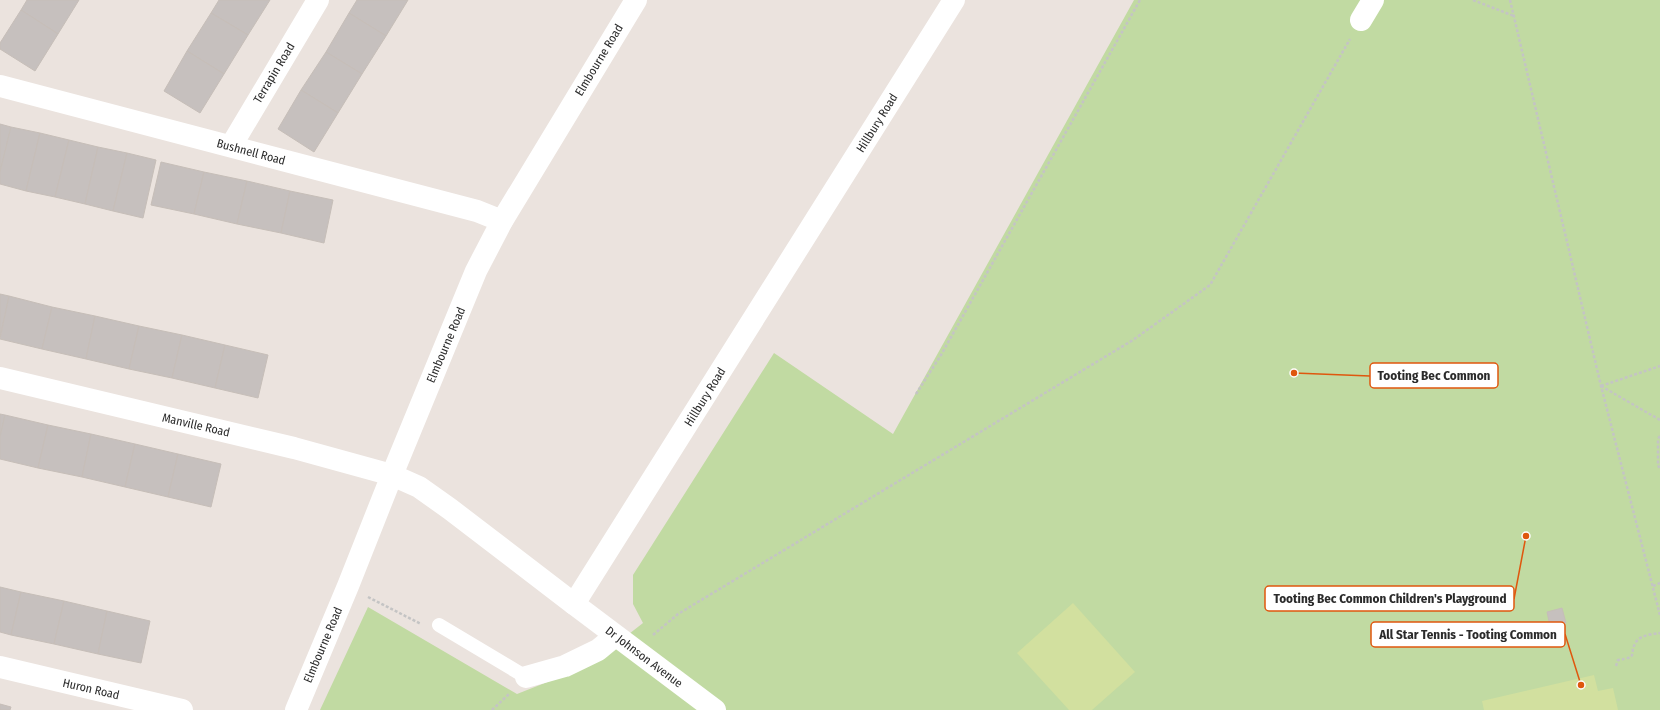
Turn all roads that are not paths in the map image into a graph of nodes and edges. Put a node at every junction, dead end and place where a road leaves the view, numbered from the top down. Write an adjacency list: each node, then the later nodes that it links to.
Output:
1 (318, 0): 7 (street, Terrapin Road)
2 (636, 0): 8 (street, Elmbourne Road)
3 (954, 0): 11 (street, Hillbury Road)
4 (1373, 0): 5 (street)
5 (1361, 20)
6 (0, 86): 7 (street, Bushnell Road)
7 (231, 146): 8 (street, Bushnell Road)
8 (502, 221): 10 (street, Elmbourne Road)
9 (0, 378): 10 (street, Manville Road)
10 (392, 475): 11 (street); 17 (street, Elmbourne Road)
11 (574, 604): 13 (street, Dr Johnson Avenue)
12 (439, 625): 15 (lane)
13 (615, 636): 15 (street); 18 (street, Dr Johnson Avenue)
14 (0, 667): 16 (street, Huron Road)
15 (526, 677)
16 (182, 710)
17 (296, 710)
18 (715, 710)

